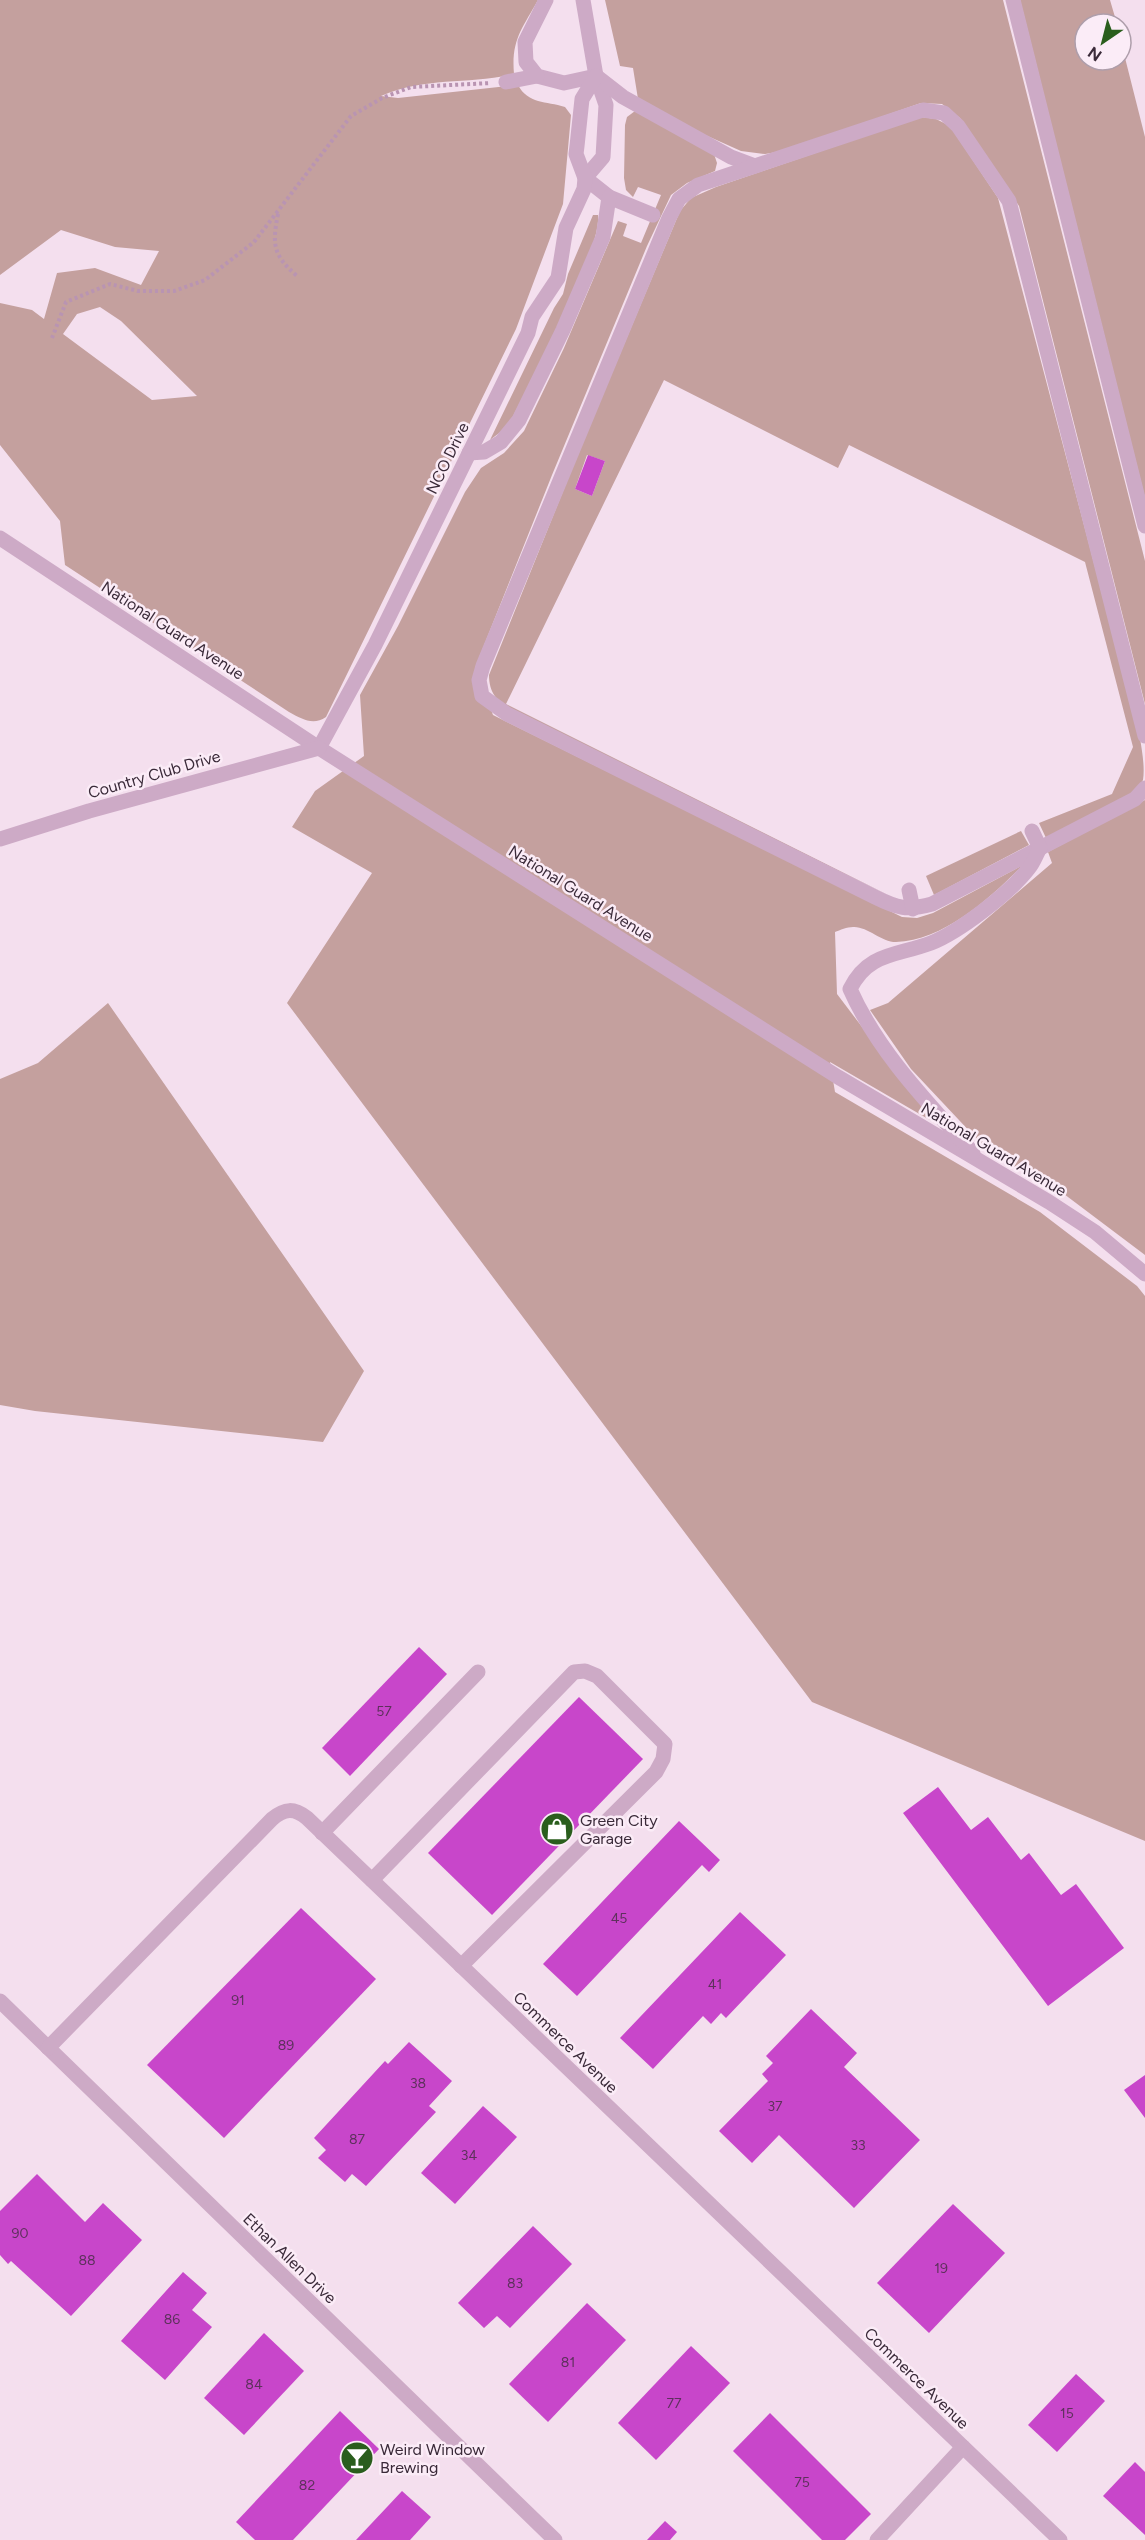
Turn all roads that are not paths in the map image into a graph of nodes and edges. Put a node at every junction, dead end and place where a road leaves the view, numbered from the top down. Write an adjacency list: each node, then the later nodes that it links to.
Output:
1 (546, 0): 4 (street)
2 (583, 0): 5 (street, NCO Drive)
3 (1013, 0): 12 (street)
4 (537, 76): 5 (street); 6 (street)
5 (596, 76): 7 (street); 8 (street); 8 (street, NCO Drive)
6 (506, 82)
7 (755, 166): 14 (street); 21 (street)
8 (585, 178): 9 (street); 11 (street, NCO Drive)
9 (609, 197): 10 (street); 11 (street)
10 (653, 215)
11 (469, 453): 15 (street, NCO Drive)
12 (1145, 526)
13 (0, 538): 15 (street, National Guard Avenue)
14 (1145, 736)
15 (319, 747): 18 (street, Country Club Drive); 22 (street, National Guard Avenue)
16 (1145, 789): 19 (street)
17 (1032, 831): 19 (street)
18 (0, 839)
19 (1040, 848): 21 (street); 22 (street)
20 (909, 890): 21 (street)
21 (914, 909)
22 (983, 1164): 23 (street, National Guard Avenue)
23 (1145, 1274)
24 (478, 1672): 25 (street)
25 (322, 1833): 26 (street, Commerce Avenue); 29 (street, Commerce Avenue)
26 (372, 1880): 27 (street, Commerce Avenue); 27 (street)
27 (461, 1966): 30 (street, Commerce Avenue)
28 (0, 2001): 29 (street, Ethan Allen Drive)
29 (48, 2048): 31 (street, Ethan Allen Drive)
30 (963, 2447): 32 (street); 33 (street, Commerce Avenue)
31 (555, 2540)
32 (877, 2540)
33 (1060, 2540)

